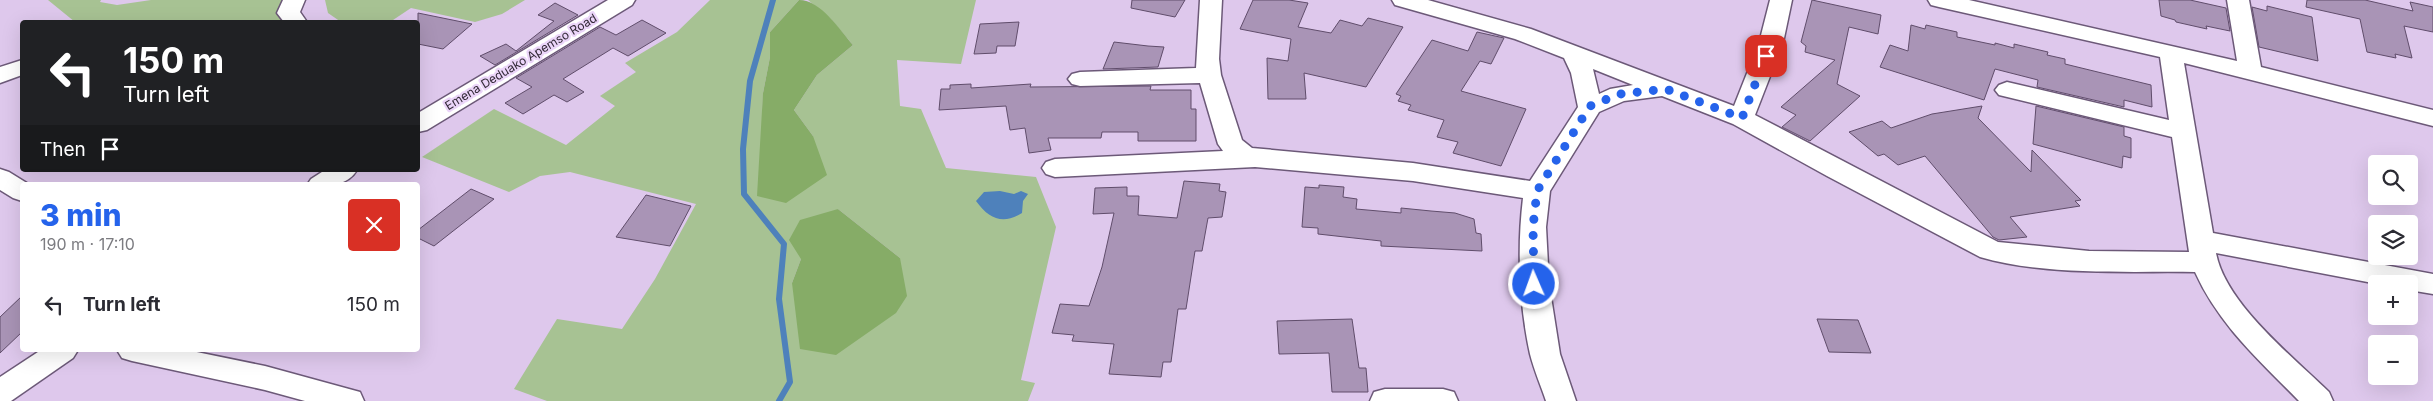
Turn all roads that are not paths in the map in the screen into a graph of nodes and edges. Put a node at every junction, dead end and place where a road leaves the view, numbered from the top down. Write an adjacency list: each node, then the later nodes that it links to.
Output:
1 (294, 0): 9 (street)
2 (624, 0): 22 (street, Emena Deduako Apemso Road)
3 (1211, 0): 14 (street)
4 (1403, 0): 8 (street)
5 (1781, 0): 20 (street)
6 (1939, 0): 10 (street)
7 (2238, 0): 13 (street)
8 (1458, 6): 11 (street)
9 (294, 20)
10 (2171, 52): 13 (street); 23 (street)
11 (1574, 54): 17 (street); 19 (street)
12 (20, 68): 15 (street)
13 (2250, 72): 21 (street)
14 (1209, 75): 16 (street); 24 (street)
15 (0, 76)
16 (1080, 78)
17 (1666, 89): 19 (street); 20 (street)
18 (2007, 90): 23 (street)
19 (1590, 106): 30 (street)
20 (1742, 118): 31 (street)
21 (2433, 118)
22 (420, 123)
23 (2183, 131): 31 (street)
24 (1255, 158): 25 (street); 30 (street)
25 (1055, 168)
26 (341, 172): 28 (street)
27 (0, 178): 29 (street)
28 (325, 182)
29 (20, 191)
30 (1537, 191): 39 (street)
31 (2202, 251): 32 (street); 40 (street)
32 (2433, 284)
33 (60, 352): 35 (street)
34 (142, 352): 36 (street)
35 (0, 392)
36 (350, 401)
37 (1386, 401): 38 (street)
38 (1443, 401)
39 (1561, 401)
40 (2318, 401)

